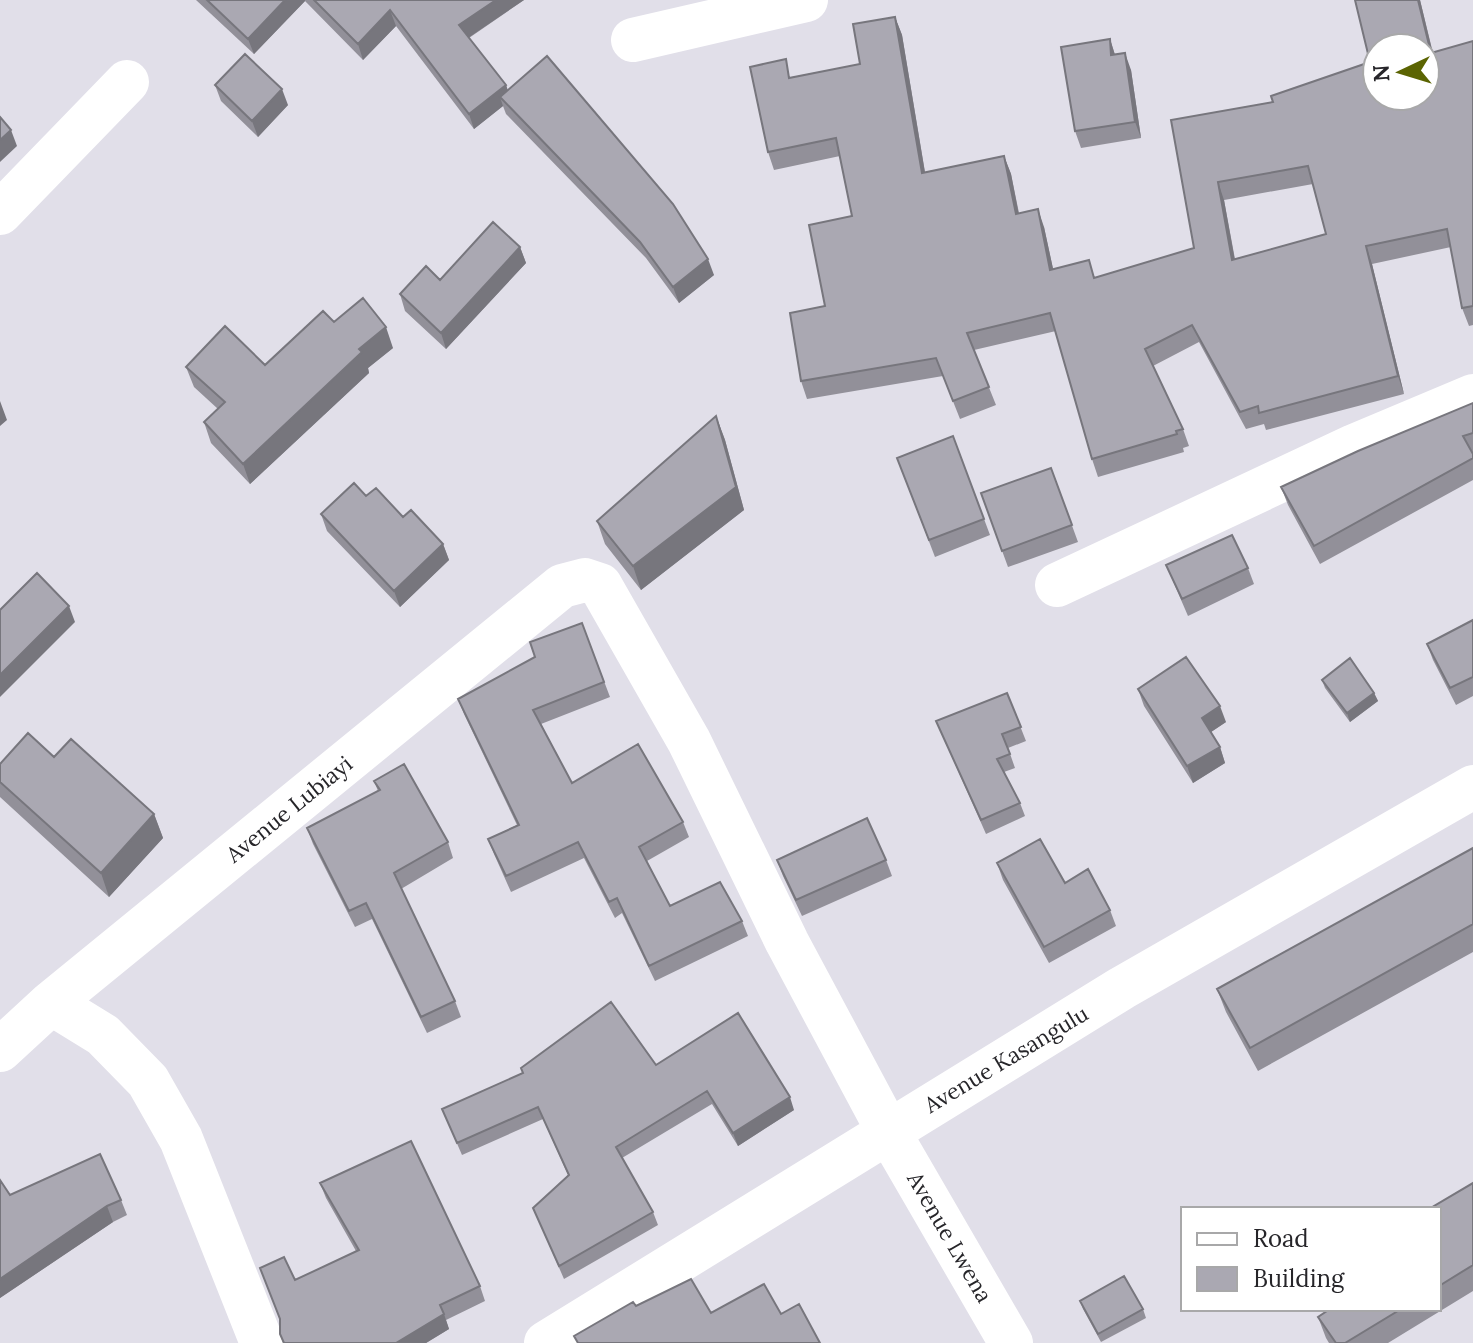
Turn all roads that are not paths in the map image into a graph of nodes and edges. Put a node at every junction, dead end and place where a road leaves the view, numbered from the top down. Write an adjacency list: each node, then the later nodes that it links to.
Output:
1 (806, 0): 2 (street)
2 (633, 40)
3 (127, 82): 4 (street)
4 (0, 213)
5 (1473, 396): 7 (street)
6 (585, 580): 9 (street, Avenue Lubiayi); 11 (street, Avenue Lwena)
7 (1057, 585)
8 (1473, 787): 11 (street, Avenue Kasangulu)
9 (51, 1003): 10 (street, Avenue Lubiayi); 12 (street)
10 (0, 1050)
11 (888, 1131): 13 (street, Avenue Kasangulu); 14 (street, Avenue Lwena)
12 (262, 1343)
13 (546, 1343)
14 (1011, 1343)

